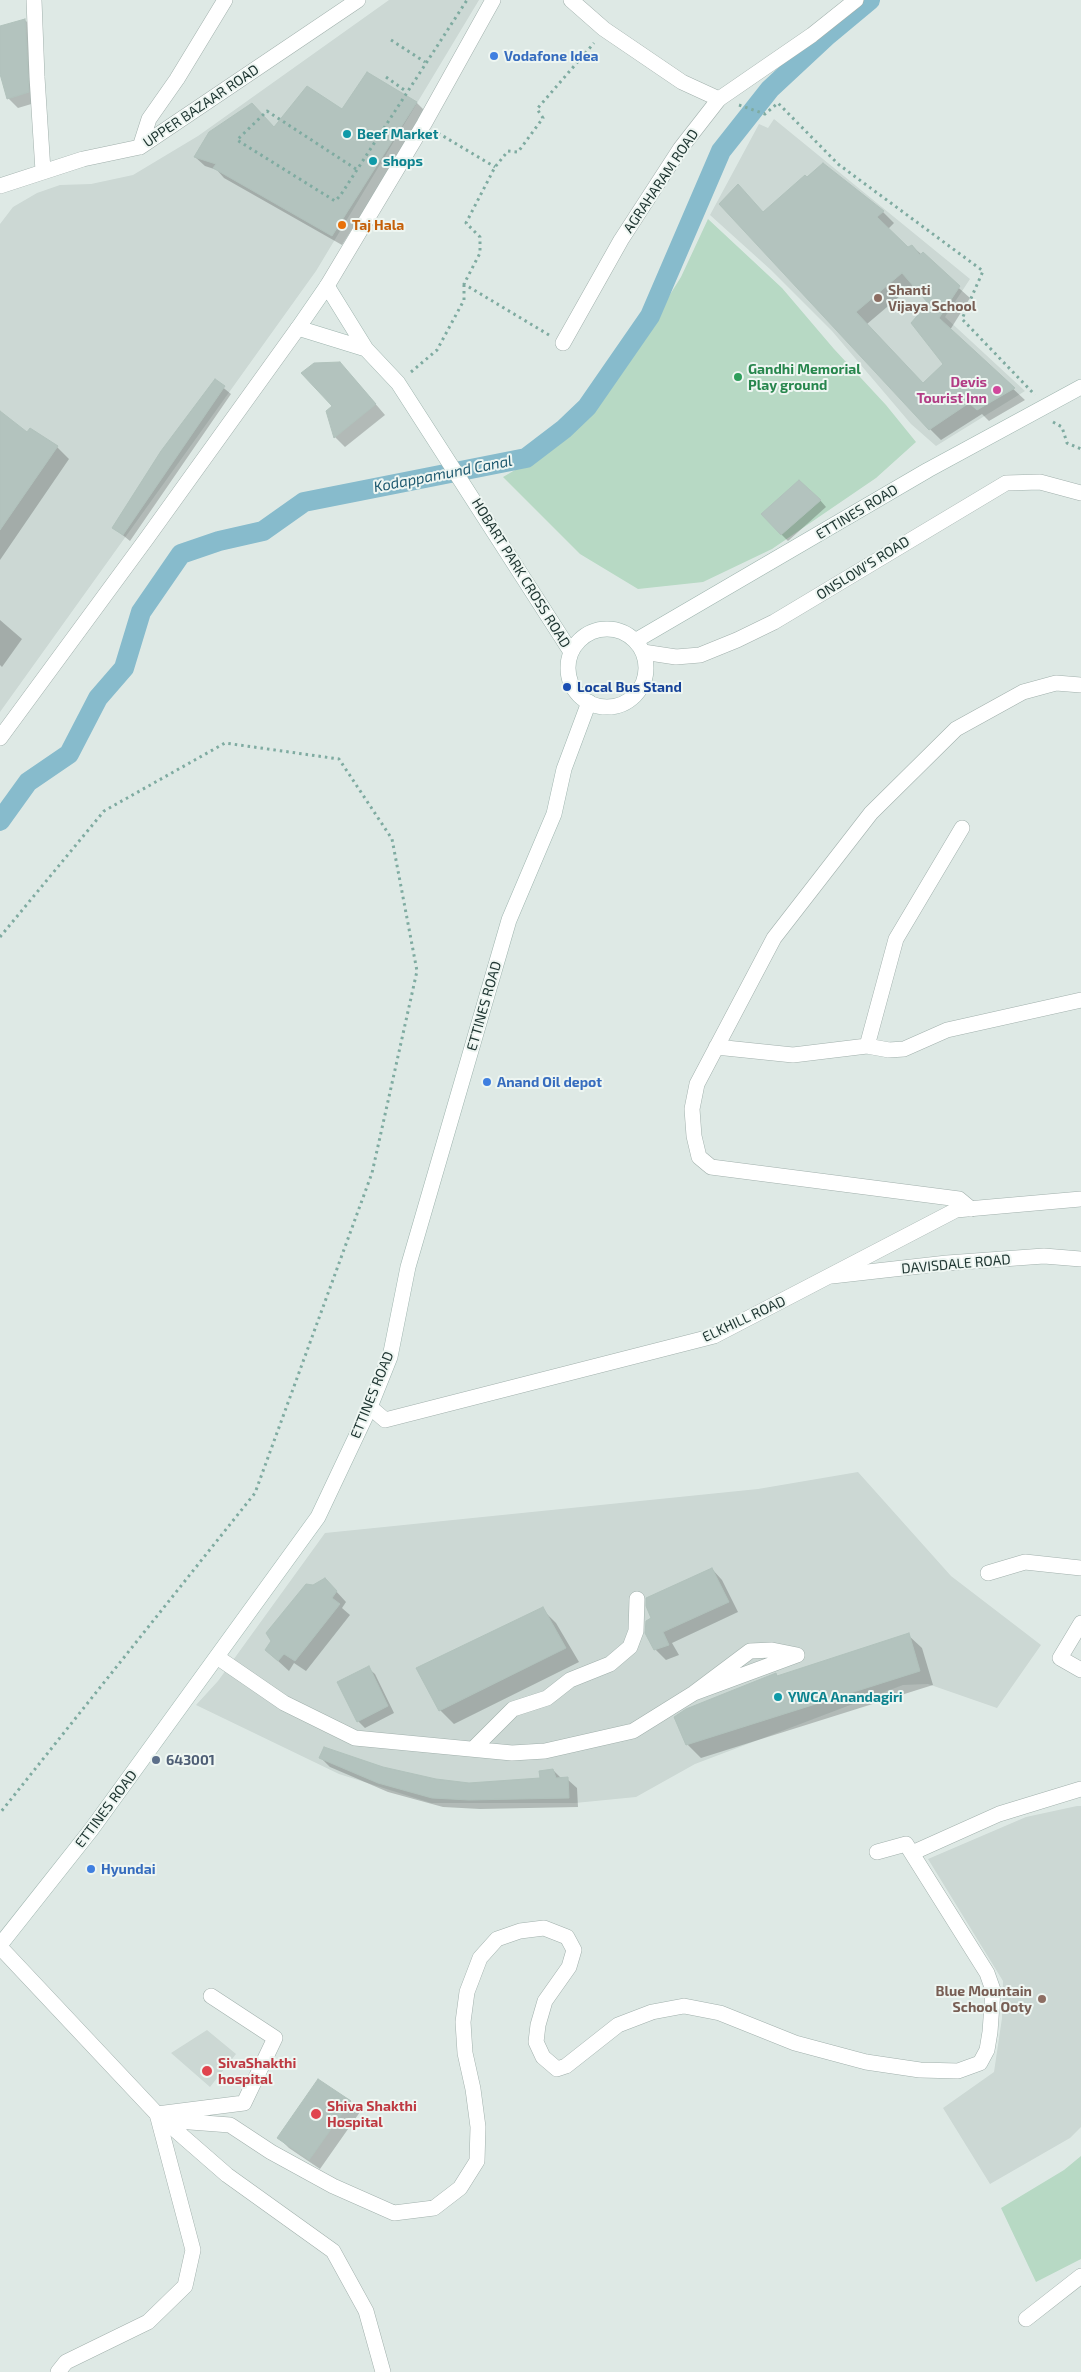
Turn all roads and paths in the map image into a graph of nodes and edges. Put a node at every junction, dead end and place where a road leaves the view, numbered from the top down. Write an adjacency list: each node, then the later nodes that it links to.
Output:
1 (34, 0): 18 (street)
2 (225, 0): 15 (street)
3 (358, 0): 15 (street, UPPER BAZAAR ROAD)
4 (467, 0): 10 (path)
5 (493, 0): 14 (street)
6 (571, 0): 8 (street)
7 (856, 0): 13 (street, AGRAHARAM ROAD)
8 (604, 29): 13 (street); 16 (path)
9 (391, 40): 10 (path)
10 (425, 62): 12 (path)
11 (386, 77): 12 (path)
12 (407, 92): 17 (path)
13 (719, 99): 23 (street, AGRAHARAM ROAD); 27 (path)
14 (424, 124): 16 (path); 21 (street)
15 (140, 148): 18 (street, UPPER BAZAAR ROAD)
16 (495, 167): 20 (path)
17 (356, 169): 17 (path)
18 (43, 171): 19 (street, UPPER BAZAAR ROAD)
19 (0, 186)
20 (464, 284): 23 (path); 25 (path)
21 (327, 286): 22 (street); 24 (street, HOBART PARK CROSS ROAD)
22 (298, 328): 24 (street); 34 (street)
23 (563, 343)
24 (366, 349): 25 (street, HOBART PARK CROSS ROAD)
25 (398, 383): 31 (street, HOBART PARK CROSS ROAD)
26 (1081, 387): 27 (street, ETTINES ROAD)
27 (1039, 409): 28 (path); 30 (street, ETTINES ROAD)
28 (1081, 449)
29 (1081, 493): 30 (street, ONSLOW'S ROAD)
30 (639, 646): 31 (street); 33 (street)
31 (572, 652): 33 (street)
32 (1081, 685): 39 (street)
33 (589, 702): 44 (street, ETTINES ROAD)
34 (0, 738)
35 (962, 828): 38 (street)
36 (0, 937): 54 (path)
37 (1081, 1000): 38 (street)
38 (867, 1046): 39 (street)
39 (716, 1047): 41 (street)
40 (1081, 1199): 41 (street, ELKHILL ROAD)
41 (970, 1209): 43 (street, ELKHILL ROAD)
42 (1081, 1259): 43 (street, DAVISDALE ROAD)
43 (832, 1276): 44 (street, ELKHILL ROAD)
44 (370, 1407): 49 (street, ETTINES ROAD)
45 (1081, 1568): 46 (street)
46 (988, 1573)
47 (637, 1599): 52 (street)
48 (1081, 1623): 50 (street)
49 (217, 1657): 52 (street); 57 (street, ETTINES ROAD)
50 (1081, 1670)
51 (694, 1693): 51 (street); 52 (street)
52 (474, 1748)
53 (1081, 1789): 56 (street)
54 (0, 1813)
55 (877, 1852): 56 (street)
56 (912, 1853): 59 (street)
57 (0, 1946): 59 (street)
58 (211, 1996): 59 (street)
59 (160, 2117): 62 (street); 63 (street)
60 (1081, 2276): 61 (street)
61 (1026, 2319)
62 (58, 2372)
63 (383, 2372)

